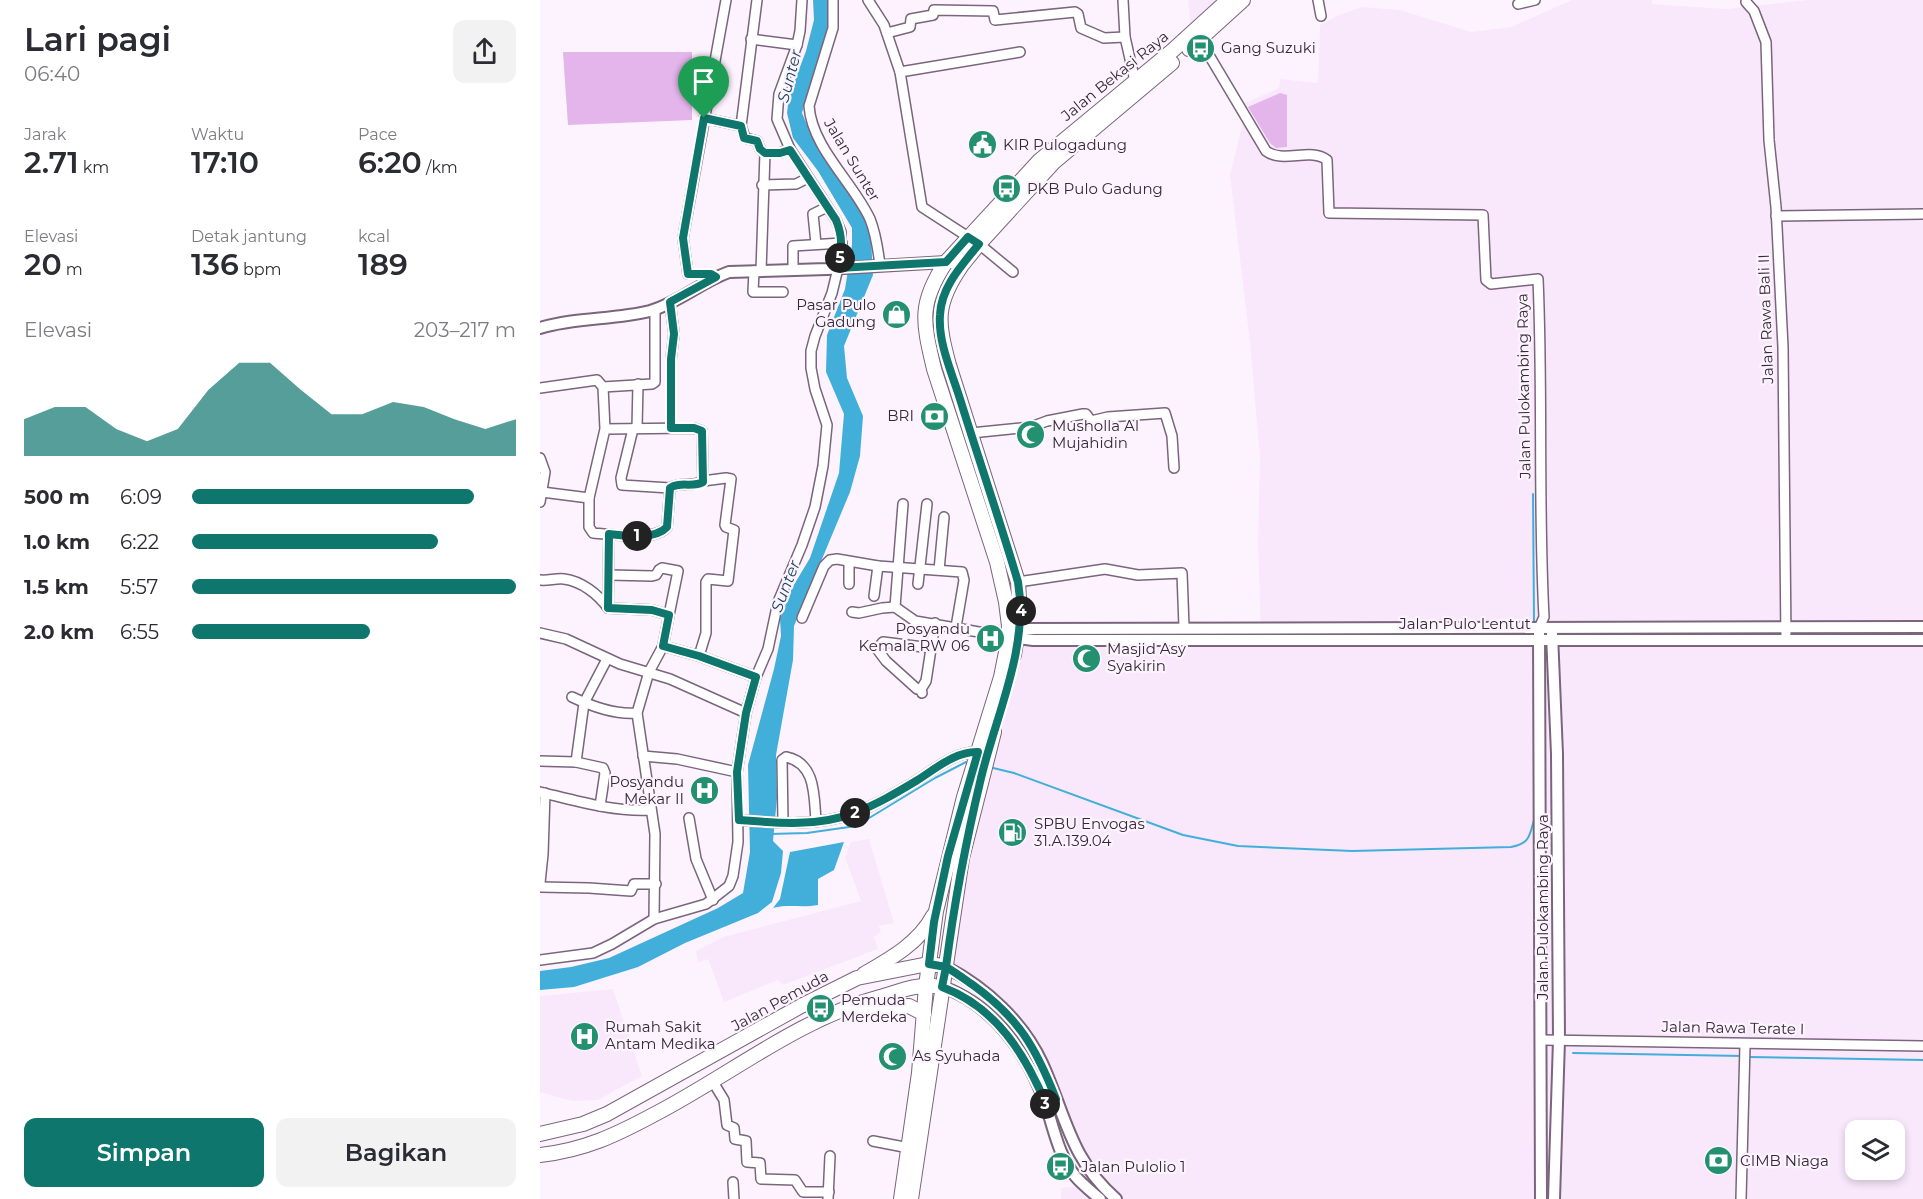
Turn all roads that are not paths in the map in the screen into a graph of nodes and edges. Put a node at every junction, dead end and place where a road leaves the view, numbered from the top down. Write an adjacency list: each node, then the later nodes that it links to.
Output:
1 (726, 0): 23 (street)
2 (757, 0): 17 (street)
3 (802, 0): 19 (street)
4 (833, 0): 36 (street, Jalan Sunter)
5 (868, 0): 15 (street)
6 (1123, 0): 16 (street)
7 (1228, 0): 22 (main road, Jalan Bekasi Raya)
8 (1243, 0): 18 (main road, Jalan Bekasi Raya)
9 (1318, 0): 14 (street)
10 (1536, 0): 12 (street)
11 (1746, 1): 31 (street, Jalan Rawa Bali II)
12 (1518, 2): 13 (street)
13 (1520, 14)
14 (1321, 16)
15 (887, 33): 16 (street); 21 (street)
16 (1125, 37): 22 (street)
17 (751, 39): 19 (street); 24 (street)
18 (1200, 40): 32 (main road, Jalan Bekasi Raya); 82 (street, Jalan Pulokambing Raya)
19 (797, 45): 25 (street)
20 (1020, 52): 21 (street)
21 (900, 72): 32 (street)
22 (1135, 81): 32 (main road, Jalan Bekasi Raya)
23 (704, 118): 24 (street); 42 (street)
24 (741, 126): 26 (street)
25 (790, 150): 26 (street); 27 (street)
26 (765, 153): 28 (street)
27 (807, 178): 28 (street); 29 (street)
28 (762, 185): 40 (street)
29 (827, 207): 33 (street); 34 (street)
30 (1923, 214): 31 (street)
31 (1776, 216): 85 (street, Jalan Rawa Bali II)
32 (973, 241): 35 (main road, Jalan Bekasi Raya); 37 (main road, Jalan Bekasi Raya); 41 (street)
33 (842, 243): 34 (street); 38 (street)
34 (816, 244): 39 (street)
35 (946, 262): 36 (street); 37 (street); 89 (main road, Jalan Bekasi Raya)
36 (877, 265): 38 (street)
37 (962, 266): 53 (main road, Jalan Bekasi Raya)
38 (841, 268): 39 (street); 99 (street)
39 (793, 270): 40 (street)
40 (757, 271): 42 (street); 43 (street)
41 (1014, 272)
42 (716, 277): 44 (street)
43 (783, 292)
44 (670, 302): 45 (street); 50 (street)
45 (655, 310): 46 (street); 47 (street)
46 (540, 328)
47 (638, 384): 48 (street); 52 (street)
48 (603, 387): 49 (street); 51 (street)
49 (540, 388)
50 (671, 428): 52 (street); 56 (street)
51 (605, 429): 52 (street); 59 (street)
52 (635, 429): 57 (street)
53 (971, 434): 55 (street); 72 (main road, Jalan Bekasi Raya)
54 (540, 458): 58 (street)
55 (1174, 468)
56 (703, 482): 57 (street); 96 (street)
57 (670, 488): 64 (street)
58 (542, 492): 59 (street); 60 (street)
59 (589, 498): 64 (street)
60 (540, 502)
61 (903, 504): 67 (street)
62 (927, 504): 68 (street)
63 (944, 517): 69 (street)
64 (609, 534): 70 (street)
65 (849, 562): 66 (street); 73 (street); 80 (street)
66 (878, 566): 67 (street); 75 (street)
67 (899, 567): 68 (street); 76 (street)
68 (919, 569): 69 (street); 74 (street)
69 (939, 570): 83 (street)
70 (609, 575): 77 (street); 79 (street)
71 (540, 580): 77 (street)
72 (1018, 582): 84 (street); 89 (main road, Jalan Bekasi Raya)
73 (849, 584)
74 (918, 584)
75 (874, 596)
76 (895, 607): 78 (street); 81 (street)
77 (608, 608): 79 (street)
78 (852, 612)
79 (669, 615): 94 (street)
80 (802, 618)
81 (935, 623): 83 (street); 95 (street)
82 (1537, 625): 84 (street, Jalan Pulo Lentut); 87 (street, Jalan Pulo Lentut); 90 (street, Jalan Pulokambing Raya)
83 (956, 627): 89 (street)
84 (1184, 627): 89 (street, Jalan Pulo Lentut)
85 (1785, 627): 86 (street, Jalan Pulo Lentut); 87 (street, Jalan Pulo Lentut); 92 (street, Jalan Rawa Bali II)
86 (1923, 627)
87 (1552, 628): 91 (street, Jalan Pulokambing Raya)
88 (540, 633): 97 (street)
89 (1011, 633): 90 (street, Jalan Pulo Lentut); 104 (main road, Jalan Bekasi Raya)
90 (1534, 639): 91 (street, Jalan Pulo Lentut); 132 (street, Jalan Pulokambing Raya)
91 (1552, 639): 92 (street, Jalan Pulo Lentut); 133 (street, Jalan Pulokambing Raya)
92 (1786, 640): 93 (street, Jalan Pulo Lentut)
93 (1923, 640)
94 (663, 646): 96 (street); 98 (street)
95 (932, 648): 95 (street)
96 (699, 656): 99 (street)
97 (607, 659): 98 (street); 101 (street)
98 (649, 672): 102 (street); 103 (street)
99 (756, 677): 103 (street)
100 (572, 697): 101 (street)
101 (584, 703): 102 (street); 107 (street)
102 (637, 713): 105 (street)
103 (746, 713): 108 (street)
104 (981, 755): 109 (main road, Jalan Bekasi Raya); 115 (street)
105 (643, 756): 108 (street); 112 (street)
106 (540, 761): 107 (street)
107 (576, 762): 111 (street)
108 (737, 772): 114 (street)
109 (977, 775): 120 (main road, Jalan Bekasi Raya); 124 (main road, Jalan Bekasi Raya)
110 (542, 793): 111 (street); 118 (street)
111 (600, 806): 112 (street)
112 (651, 810): 117 (street)
113 (688, 818): 119 (street)
114 (741, 820): 116 (street); 119 (street)
115 (816, 821): 116 (street); 116 (street)
116 (781, 822)
117 (656, 884): 118 (street); 121 (street)
118 (540, 885)
119 (713, 900): 121 (street)
120 (936, 911): 123 (main road, Jalan Bekasi Raya); 125 (main road)
121 (654, 919): 122 (street)
122 (540, 960)
123 (929, 964): 124 (main road, Jalan Pemuda); 125 (main road, Jalan Pemuda); 126 (main road, Jalan Bekasi Raya)
124 (946, 967): 127 (main road, Jalan Bekasi Raya); 128 (street)
125 (857, 978): 140 (main road, Jalan Pemuda)
126 (926, 986): 127 (main road); 129 (main road); 131 (main road, Jalan Bekasi Raya)
127 (942, 987): 130 (street); 139 (main road, Jalan Bekasi Raya)
128 (996, 1001): 130 (street); 137 (street)
129 (841, 1010): 131 (main road); 136 (main road)
130 (987, 1013): 138 (street)
131 (924, 1014): 139 (main road, Jalan Bekasi Raya)
132 (1542, 1040): 133 (street, Jalan Rawa Terate I); 152 (street, Jalan Pulokambing Raya)
133 (1559, 1040): 135 (street, Jalan Rawa Terate I); 153 (street, Jalan Pulokambing Raya)
134 (1923, 1046): 135 (street, Jalan Rawa Terate I)
135 (1745, 1048): 154 (street)
136 (713, 1082): 143 (main road); 146 (street)
137 (1056, 1099): 138 (street); 151 (street)
138 (1046, 1104): 150 (street)
139 (919, 1109): 142 (main road, Jalan Bekasi Raya); 149 (main road, Jalan Bekasi Raya)
140 (540, 1134)
141 (873, 1142): 142 (street)
142 (909, 1148): 148 (main road, Jalan Bekasi Raya)
143 (540, 1155)
144 (830, 1156): 146 (street)
145 (733, 1182): 147 (street)
146 (828, 1195)
147 (734, 1199)
148 (901, 1199)
149 (911, 1199)
150 (1100, 1199)
151 (1116, 1199)
152 (1541, 1199)
153 (1554, 1199)
154 (1741, 1199)

